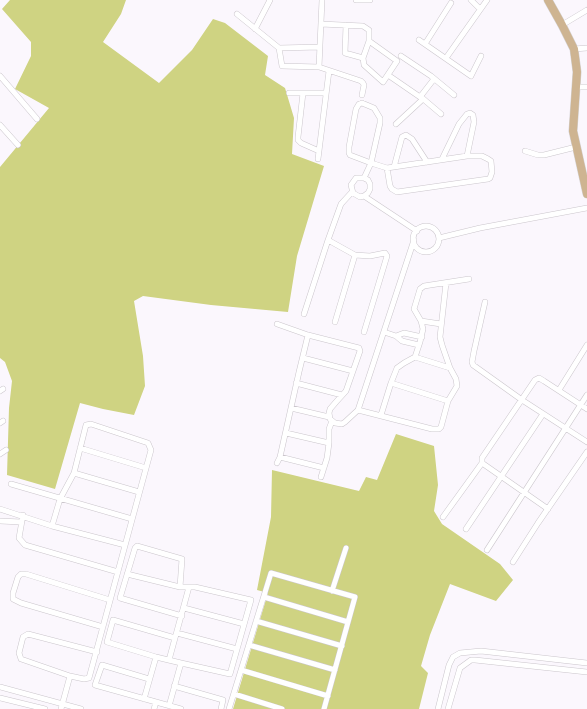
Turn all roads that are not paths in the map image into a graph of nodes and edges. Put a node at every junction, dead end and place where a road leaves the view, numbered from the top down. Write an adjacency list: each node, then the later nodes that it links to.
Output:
1 (270, 0): 15 (street)
2 (322, 0): 12 (street)
3 (356, 0): 4 (street)
4 (370, 0)
5 (471, 0): 9 (street)
6 (487, 0): 9 (street)
7 (548, 0): 14 (main road)
8 (451, 3): 18 (street)
9 (480, 9): 25 (street)
10 (587, 10): 14 (street)
11 (237, 14): 15 (street)
12 (321, 24): 13 (street); 20 (street)
13 (346, 25): 17 (street); 24 (street)
14 (562, 25): 22 (main road)
15 (255, 29): 19 (street)
16 (419, 40): 18 (street)
17 (369, 41): 24 (street); 26 (street)
18 (425, 44): 25 (street)
19 (279, 48): 20 (street); 27 (street)
20 (320, 48): 27 (street)
21 (587, 48): 22 (street)
22 (574, 49): 32 (main road)
23 (481, 56): 25 (street)
24 (363, 58): 29 (street)
25 (446, 58)
26 (397, 61): 29 (street); 31 (street)
27 (319, 67): 28 (street)
28 (329, 70): 36 (street); 38 (street)
29 (388, 75): 39 (street)
30 (0, 76): 41 (street)
31 (434, 79): 37 (street); 39 (street)
32 (576, 87): 33 (street); 45 (main road)
33 (587, 87)
34 (288, 93): 35 (street)
35 (303, 93): 36 (street); 46 (street)
36 (326, 93): 46 (street)
37 (454, 94)
38 (362, 95)
39 (421, 98): 40 (street); 42 (street)
40 (441, 114)
41 (37, 119)
42 (396, 124)
43 (0, 125): 44 (street)
44 (18, 145)
45 (576, 147): 47 (street); 57 (main road)
46 (319, 151): 49 (street)
47 (525, 151)
48 (467, 156): 50 (street); 50 (street); 54 (street)
49 (318, 159)
50 (442, 159): 51 (street)
51 (427, 162): 53 (street); 53 (street)
52 (371, 163): 52 (street); 54 (street); 55 (street)
53 (394, 167): 54 (street)
54 (387, 168)
55 (364, 178): 56 (street); 58 (street)
56 (352, 192): 58 (street); 62 (street)
57 (587, 194)
58 (364, 196): 60 (street)
59 (587, 208): 61 (street)
60 (417, 231): 61 (street); 63 (street)
61 (439, 238): 63 (street)
62 (328, 240): 64 (street); 68 (street)
63 (414, 240): 74 (street)
64 (355, 255): 70 (street); 73 (street)
65 (469, 279): 66 (street)
66 (446, 284): 69 (street); 72 (street)
67 (485, 302): 89 (street)
68 (304, 314)
69 (421, 321): 72 (street); 77 (street)
70 (334, 322)
71 (277, 324): 75 (street)
72 (440, 324): 82 (street)
73 (364, 332)
74 (384, 332): 76 (street); 94 (street)
75 (308, 335): 81 (street); 83 (street)
76 (396, 336): 77 (street); 78 (street)
77 (422, 337): 78 (street)
78 (419, 345): 80 (street)
79 (587, 345): 86 (street)
80 (415, 357): 82 (street); 85 (street)
81 (303, 358): 83 (street); 84 (street)
82 (450, 368): 90 (street)
83 (353, 371): 87 (street)
84 (296, 383): 87 (street); 92 (street)
85 (391, 383): 90 (street); 96 (street)
86 (558, 390): 89 (street); 91 (street)
87 (342, 395): 97 (street)
88 (587, 396): 91 (street)
89 (522, 400): 95 (street); 108 (street)
90 (448, 401): 96 (street)
91 (581, 405): 93 (street); 98 (street)
92 (291, 408): 97 (street); 99 (street)
93 (587, 409)
94 (358, 410): 96 (street); 97 (street)
95 (543, 414): 98 (street); 112 (street)
96 (381, 415)
97 (331, 419): 101 (street)
98 (566, 428): 100 (street); 115 (street)
99 (286, 433): 101 (street); 106 (street)
100 (587, 442)
101 (328, 443): 110 (street)
102 (80, 448): 109 (street); 109 (street); 111 (street)
103 (6, 450): 105 (street)
104 (587, 452): 119 (street)
105 (0, 454)
106 (280, 457): 107 (street); 110 (street)
107 (277, 463)
108 (482, 463): 112 (street); 121 (street)
109 (146, 468): 116 (street)
110 (324, 468): 113 (street)
111 (74, 473): 116 (street); 117 (street)
112 (500, 476): 115 (street); 126 (street)
113 (321, 477)
114 (11, 484): 117 (street)
115 (524, 491): 119 (street); 129 (street)
116 (139, 492): 122 (street)
117 (60, 499): 122 (street); 125 (street)
118 (0, 509): 120 (street)
119 (548, 509): 130 (street)
120 (23, 516): 124 (street); 125 (street)
121 (443, 517)
122 (132, 519): 127 (street)
123 (0, 521): 124 (street)
124 (21, 522): 131 (street)
125 (52, 526): 127 (street)
126 (466, 529)
127 (125, 545): 131 (street)
128 (346, 548): 135 (street)
129 (487, 550)
130 (513, 562)
131 (118, 572): 137 (street)
132 (127, 574): 133 (street); 133 (street); 139 (street)
133 (180, 587): 134 (street)
134 (189, 587): 138 (street); 142 (street)
135 (332, 591): 136 (street); 141 (street)
136 (264, 597): 140 (street); 141 (street)
137 (110, 600): 143 (street); 143 (street)
138 (184, 608): 139 (street); 142 (street)
139 (182, 616): 144 (street)
140 (256, 621): 145 (street); 146 (street)
141 (348, 622): 146 (street)
142 (244, 624): 147 (street)
143 (103, 627): 148 (street)
144 (176, 636): 147 (street); 149 (street); 150 (street)
145 (249, 645): 153 (street); 154 (street)
146 (342, 646): 154 (street)
147 (237, 649): 151 (street)
148 (97, 652): 156 (street); 156 (street)
149 (156, 657): 150 (street); 157 (street)
150 (169, 660): 151 (street)
151 (181, 663): 158 (street)
152 (587, 663): 175 (street)
153 (241, 670): 160 (street); 161 (street)
154 (336, 670): 161 (street)
155 (587, 672): 176 (street)
156 (70, 676): 165 (street)
157 (149, 679): 163 (street); 163 (street)
158 (174, 686): 166 (street); 171 (street)
159 (0, 687): 165 (street)
160 (234, 694): 172 (street); 173 (street)
161 (328, 696): 174 (street)
162 (0, 698): 167 (street)
163 (144, 699): 164 (street)
164 (156, 702): 166 (street); 169 (street)
165 (62, 706): 168 (street)
166 (169, 706): 170 (street)
167 (45, 709)
168 (82, 709)
169 (154, 709)
170 (181, 709)
171 (221, 709)
172 (229, 709)
173 (282, 709)
174 (324, 709)
175 (438, 709)
176 (448, 709)

